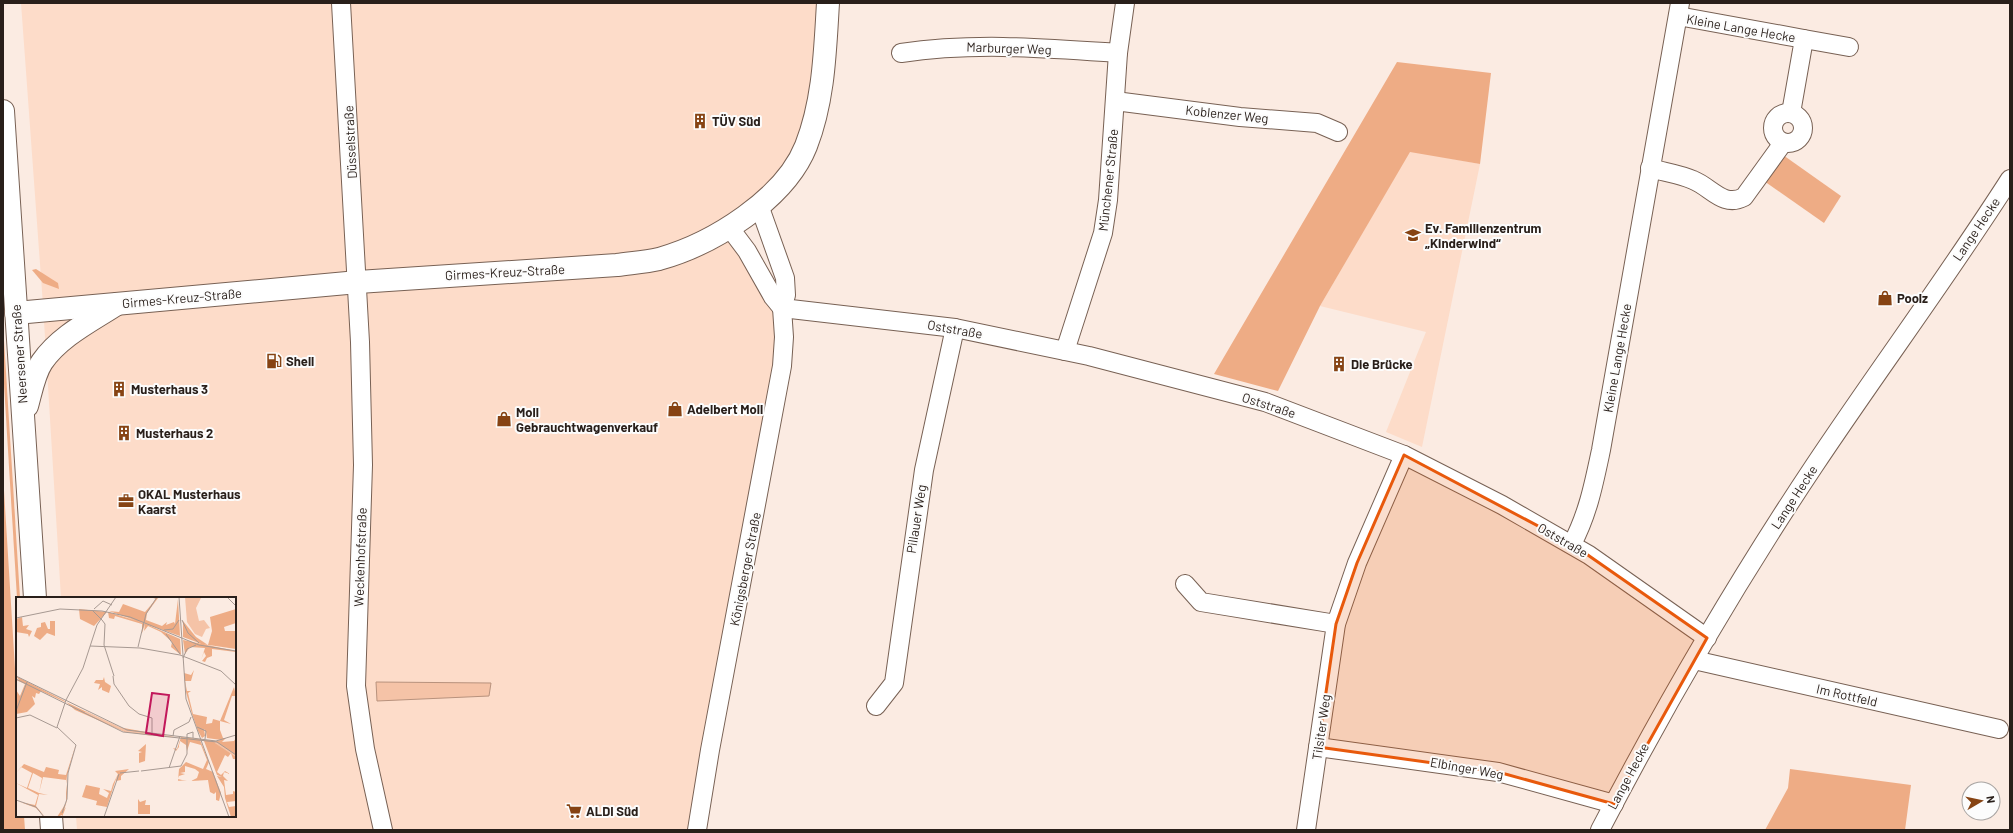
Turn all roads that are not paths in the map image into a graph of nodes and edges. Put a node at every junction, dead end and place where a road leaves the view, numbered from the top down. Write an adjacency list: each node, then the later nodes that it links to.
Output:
1 (341, 3): 16 (street, Düsselstraße)
2 (828, 3): 14 (street, Girmes-Kreuz-Straße)
3 (1125, 3): 8 (street, Münchener Straße)
4 (1679, 10): 5 (street, Kleine Lange Hecke); 12 (street, Kleine Lange Hecke)
5 (1804, 39): 6 (street, Kleine Lange Hecke); 12 (street, Kleine Lange Hecke)
6 (1849, 47)
7 (901, 53): 8 (street, Marburger Weg)
8 (1118, 53): 9 (street, Münchener Straße)
9 (1115, 101): 11 (street, Koblenzer Weg); 21 (street, Münchener Straße)
10 (3, 111): 19 (street, Neersener Straße)
11 (1338, 132)
12 (1650, 168): 24 (street, Kleine Lange Hecke)
13 (2010, 179): 28 (street, Lange Hecke)
14 (759, 205): 15 (street, Girmes-Kreuz-Straße); 18 (street, Königsberger Straße)
15 (729, 227): 16 (street, Girmes-Kreuz-Straße); 18 (street)
16 (358, 282): 17 (street, Girmes-Kreuz-Straße); 36 (street, Weckenhofstraße)
17 (117, 304): 19 (street, Girmes-Kreuz-Straße); 22 (street)
18 (782, 308): 20 (street, Oststraße); 37 (street, Königsberger Straße)
19 (16, 313): 22 (street, Neersener Straße)
20 (955, 328): 21 (street, Oststraße); 30 (street, Pillauer Weg)
21 (1065, 351): 23 (street, Oststraße)
22 (23, 420): 26 (street, Neersener Straße)
23 (1404, 455): 24 (street, Oststraße); 27 (street, Tilsiter Weg)
24 (1572, 544): 28 (street, Oststraße)
25 (1185, 584): 27 (street)
26 (35, 597)
27 (1336, 624): 32 (street, Tilsiter Weg)
28 (1707, 638): 29 (street, Lange Hecke)
29 (1694, 660): 31 (street, Im Rottfeld); 33 (street, Lange Hecke)
30 (876, 706)
31 (1999, 730)
32 (1318, 747): 33 (street, Elbinger Weg); 38 (street, Tilsiter Weg)
33 (1614, 804): 39 (street, Lange Hecke)
34 (51, 817): 35 (street)
35 (52, 830)
36 (383, 830)
37 (697, 830)
38 (1306, 830)
39 (1600, 830)

